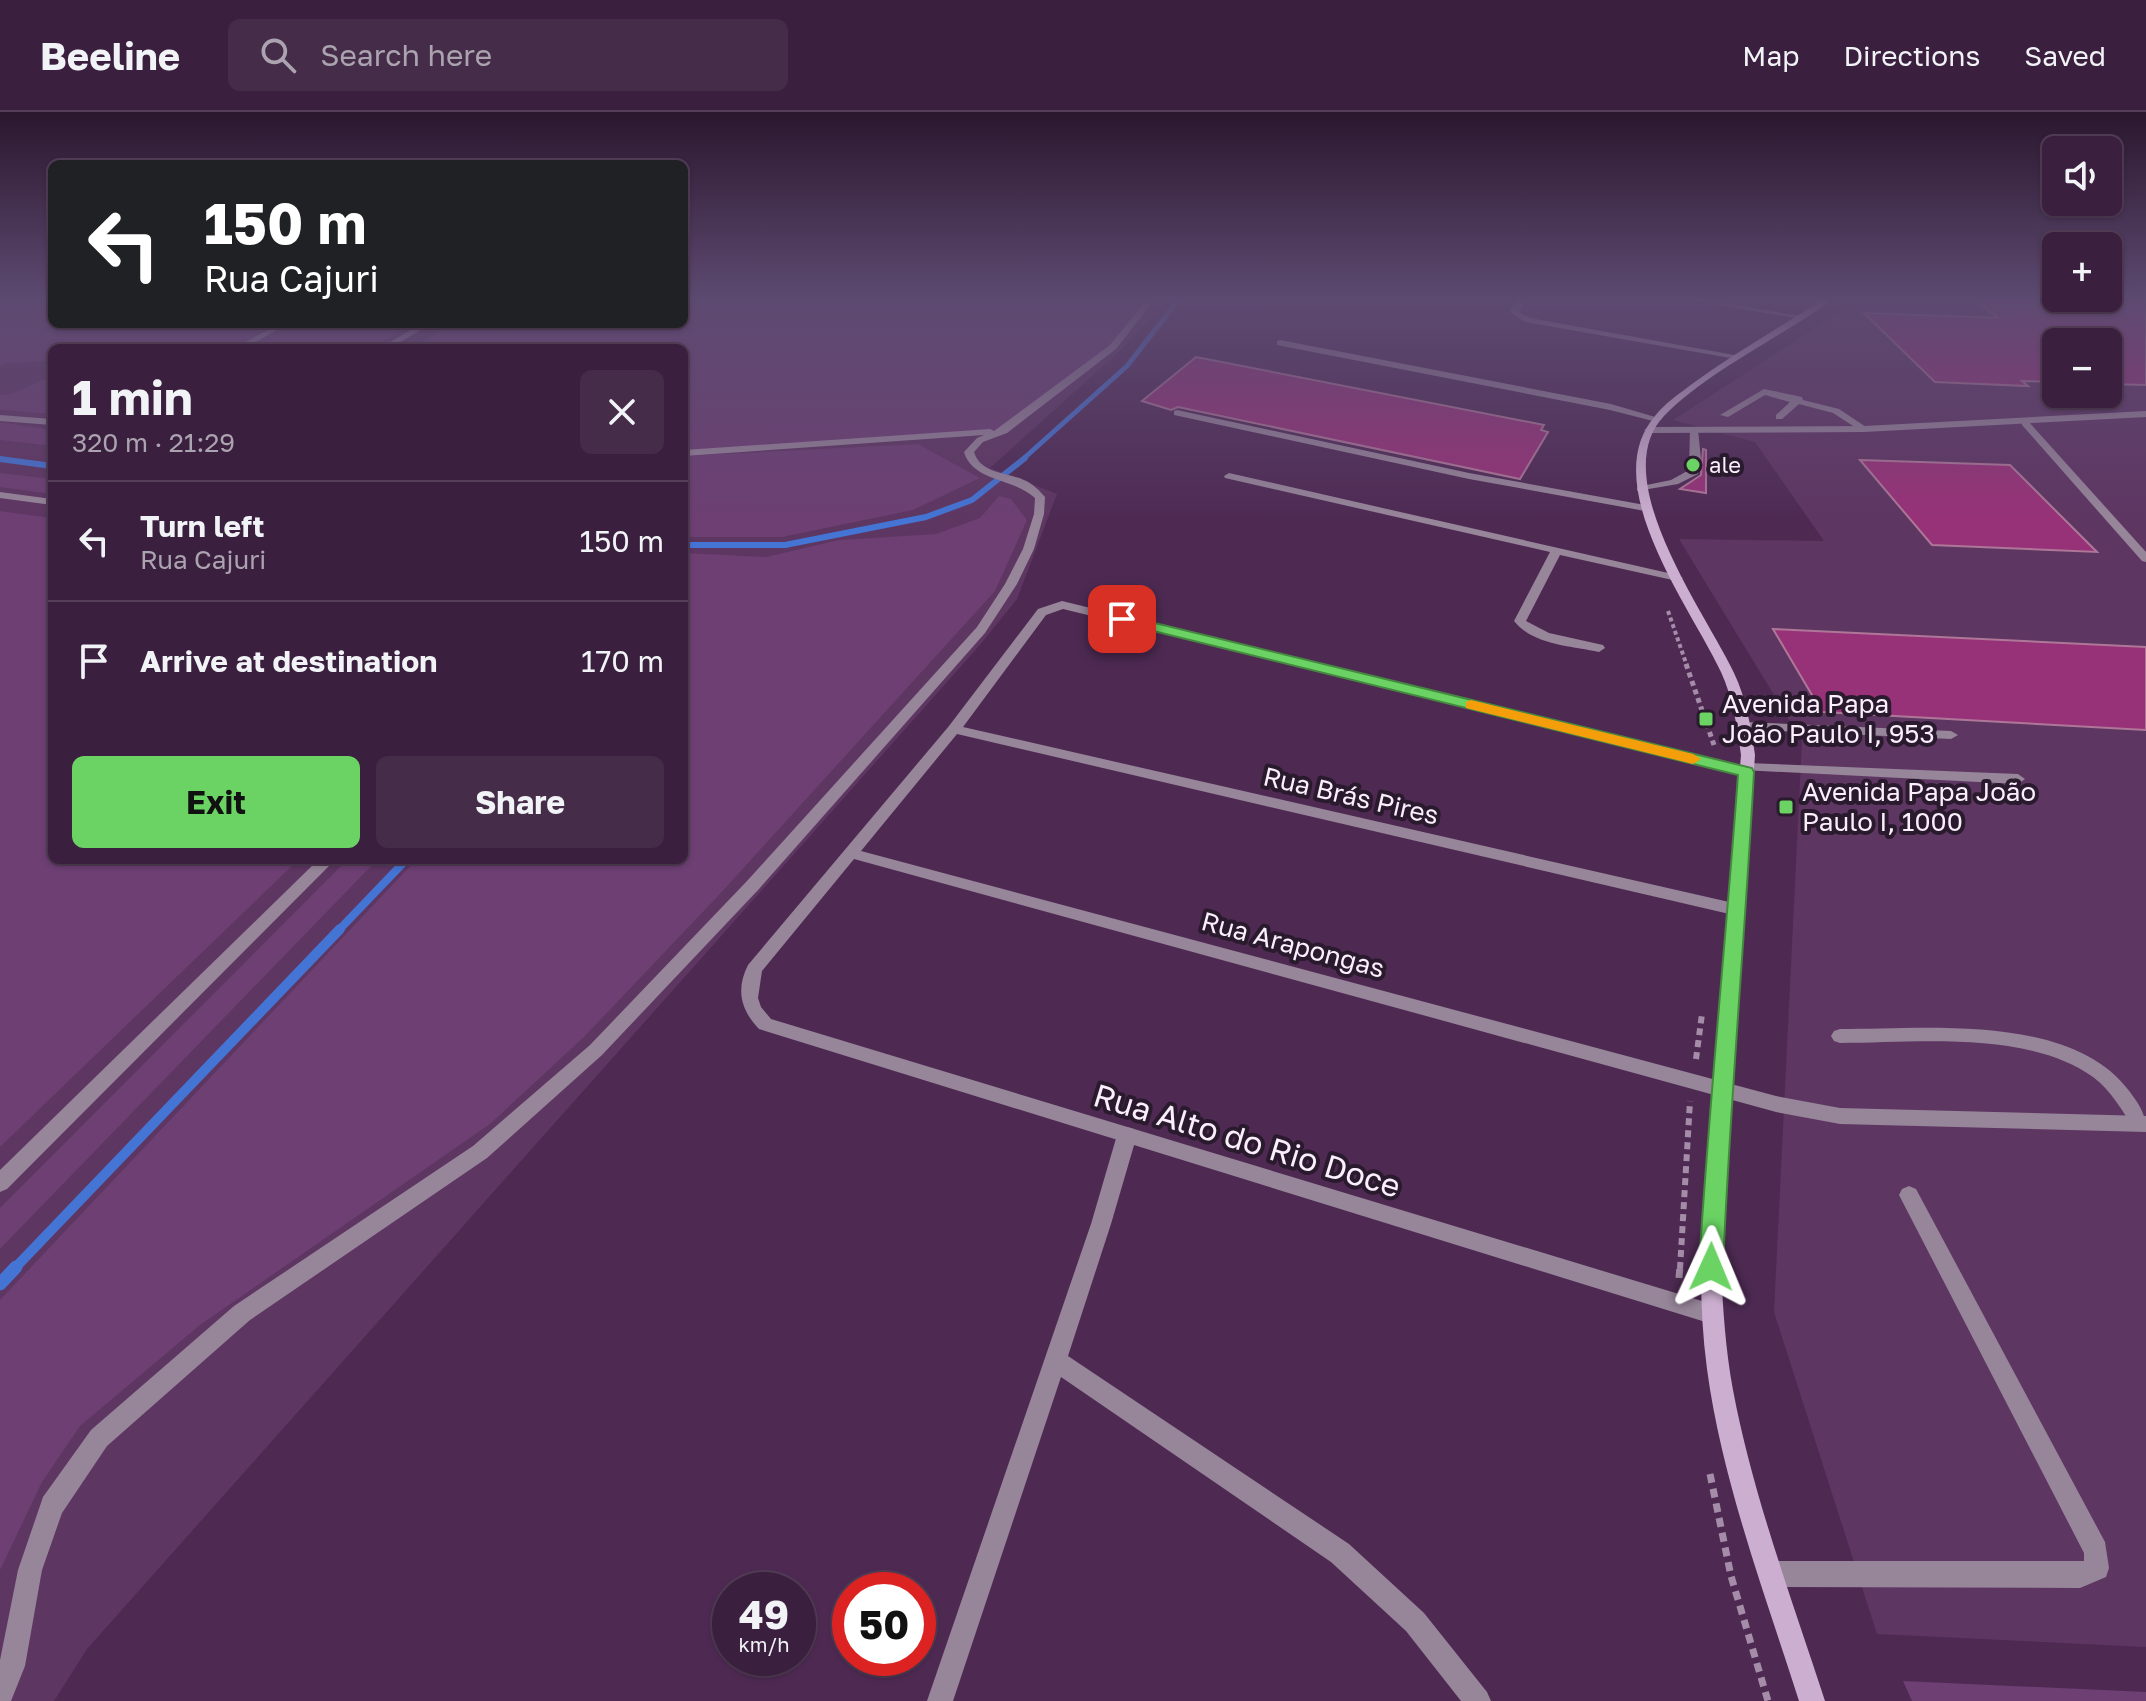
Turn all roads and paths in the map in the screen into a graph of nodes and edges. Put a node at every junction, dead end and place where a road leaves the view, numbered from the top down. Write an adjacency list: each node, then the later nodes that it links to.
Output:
1 (1080, 372): 15 (street)
2 (1431, 372): 12 (street)
3 (1717, 372): 12 (main road)
4 (1799, 399): 7 (street); 8 (street); 13 (street)
5 (1177, 413): 21 (street)
6 (2146, 414): 11 (street)
7 (1725, 415)
8 (1779, 417)
9 (0, 418): 10 (street)
10 (48, 422)
11 (2025, 423): 13 (street); 23 (street)
12 (1653, 425): 14 (street); 18 (main road)
13 (1864, 429): 14 (street)
14 (1693, 430): 18 (street)
15 (1004, 431): 16 (street); 49 (street)
16 (688, 453)
17 (1229, 476): 22 (street)
18 (1641, 489): 21 (main road)
19 (0, 495): 20 (street)
20 (48, 501)
21 (1645, 508): 25 (main road)
22 (1556, 551): 24 (street); 26 (street)
23 (2146, 559)
24 (1654, 573): 25 (street); 30 (path)
25 (1677, 578): 27 (main road)
26 (1599, 648)
27 (1743, 726): 29 (street); 31 (main road)
28 (954, 729): 30 (street); 33 (street); 35 (street, Rua Brás Pires)
29 (1951, 735)
30 (1718, 765): 31 (street)
31 (1747, 770): 32 (street); 35 (main road)
32 (2018, 779)
33 (851, 853): 38 (street, Rua Arapongas); 41 (street, Rua Alto do Rio Doce)
34 (323, 864): 42 (street)
35 (1738, 910): 39 (main road)
36 (1702, 1007): 38 (path)
37 (1840, 1036): 40 (street)
38 (1693, 1080): 39 (street, Rua Arapongas); 44 (path)
39 (1720, 1088): 40 (street, Rua Arapongas); 45 (main road)
40 (2144, 1124)
41 (1127, 1135): 44 (street, Rua Alto do Rio Doce); 46 (street)
42 (0, 1183)
43 (1909, 1195): 48 (street)
44 (1682, 1305): 45 (street, Rua Alto do Rio Doce)
45 (1712, 1314): 48 (main road)
46 (1055, 1360): 50 (street); 51 (street)
47 (1707, 1459): 52 (path)
48 (1771, 1574): 53 (main road)
49 (0, 1695)
50 (940, 1701)
51 (1478, 1701)
52 (1768, 1701)
53 (1812, 1701)

